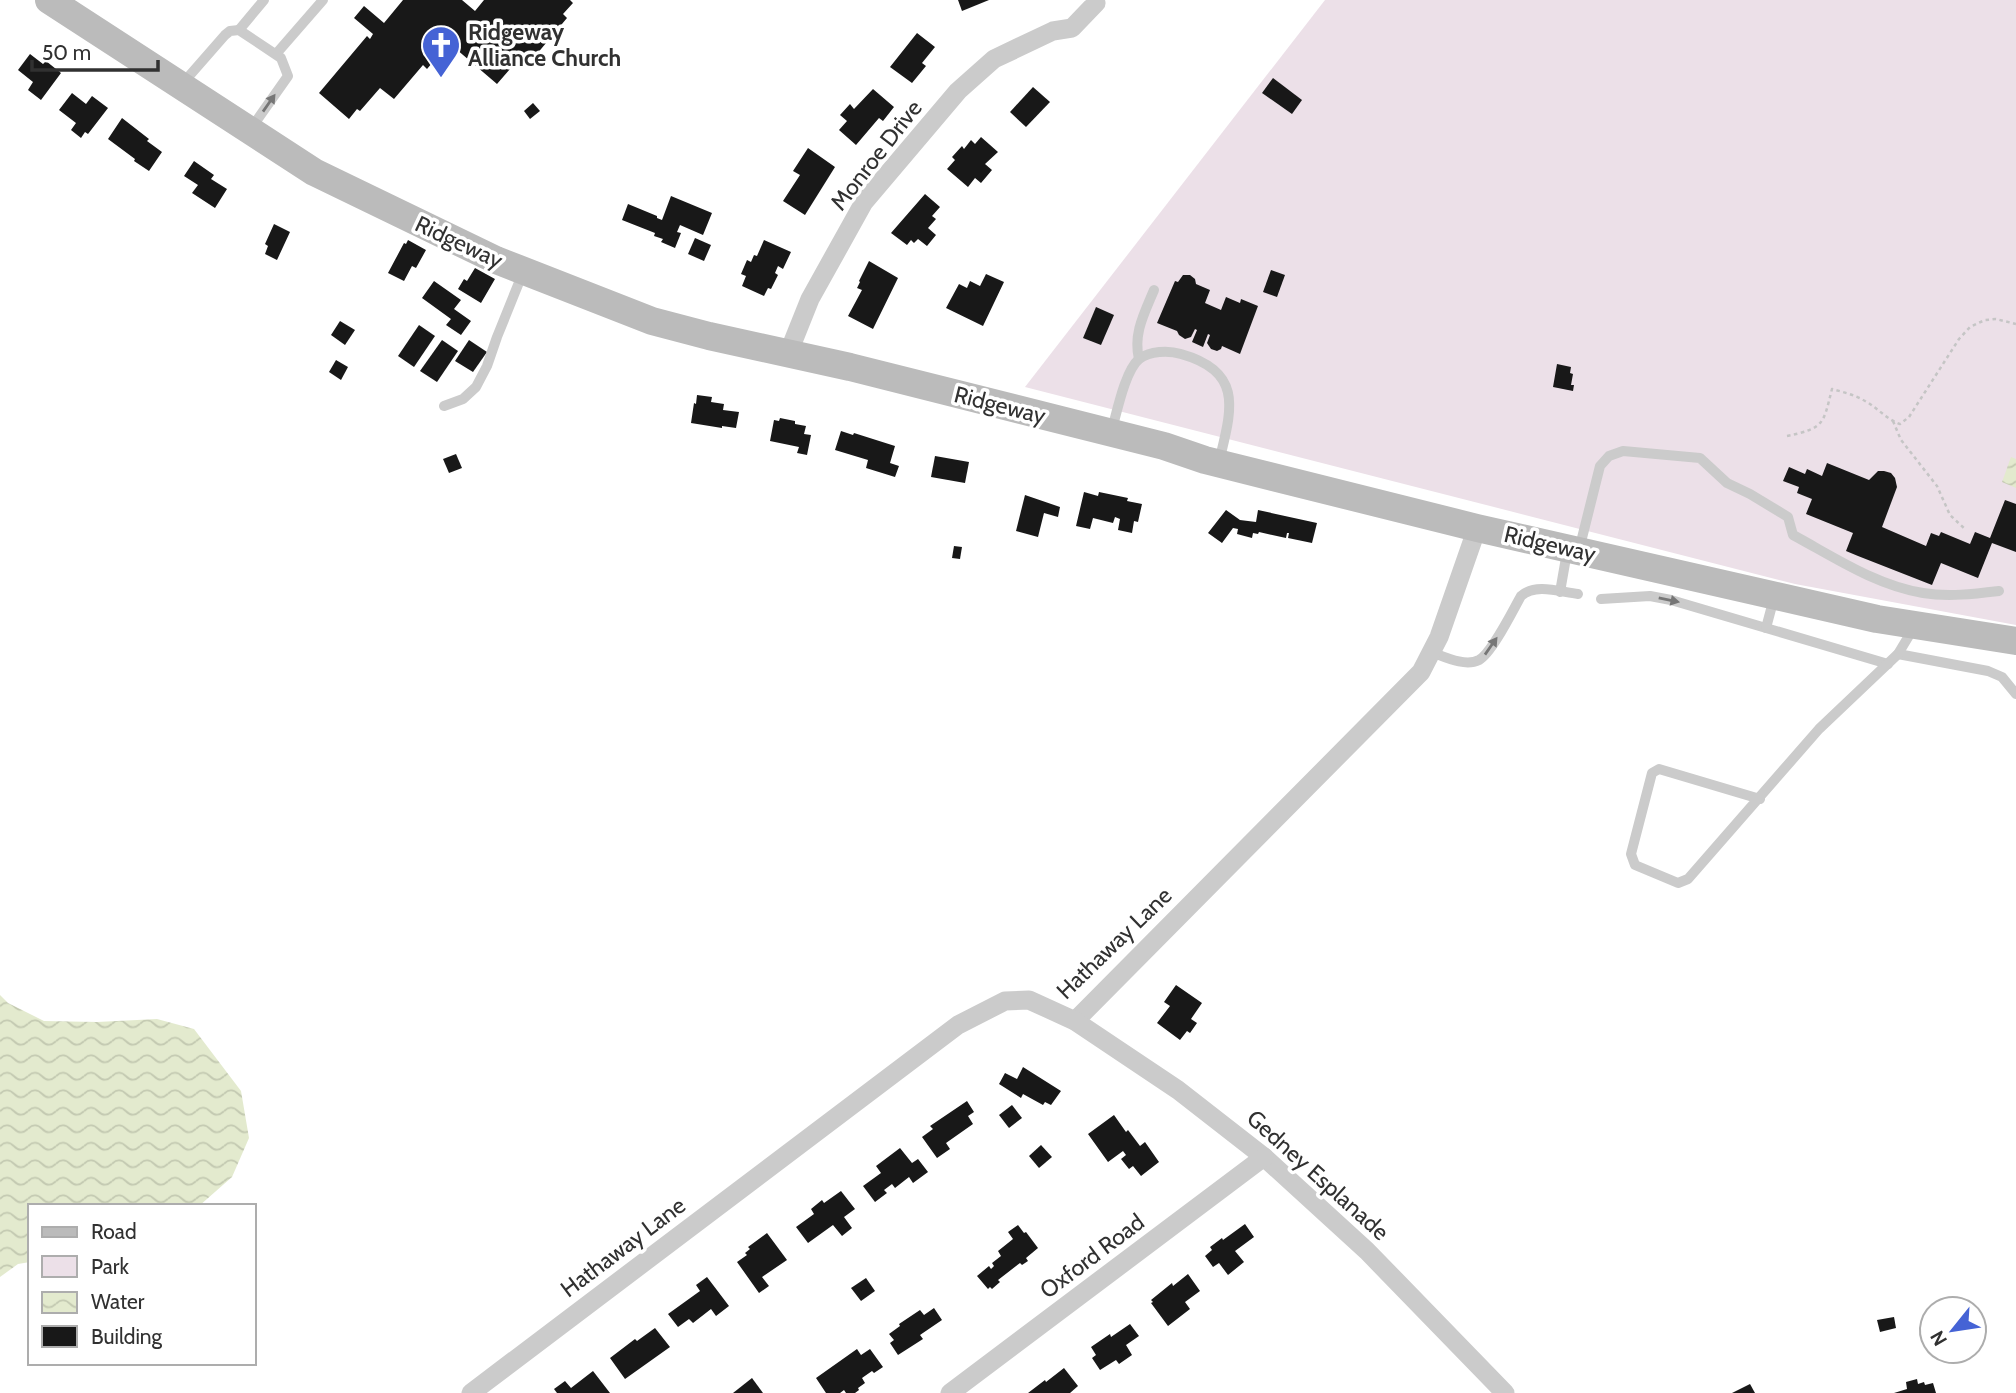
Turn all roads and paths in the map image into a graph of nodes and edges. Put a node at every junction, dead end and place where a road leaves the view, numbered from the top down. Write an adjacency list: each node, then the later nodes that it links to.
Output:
1 (49, 0): 9 (street, Ridgeway)
2 (264, 0): 6 (lane)
3 (323, 0): 8 (lane)
4 (1082, 0): 7 (street)
5 (1095, 0): 7 (street, Monroe Drive)
6 (235, 30): 8 (lane); 9 (lane)
7 (1053, 31): 14 (street, Monroe Drive)
8 (276, 54): 10 (lane, one-way to 8)
9 (181, 85): 10 (street, Ridgeway)
10 (250, 130): 11 (street, Ridgeway)
11 (524, 271): 14 (street, Ridgeway); 16 (lane)
12 (1154, 290): 15 (lane)
13 (2016, 325): 17 (path)
14 (788, 354): 18 (street, Ridgeway)
15 (1139, 359): 18 (lane); 20 (lane)
16 (444, 406)
17 (1893, 421): 19 (path); 22 (path)
18 (1110, 433): 20 (street, Ridgeway)
19 (1787, 436)
20 (1219, 463): 21 (street, Ridgeway)
21 (1477, 528): 23 (street, Ridgeway); 32 (street, Hathaway Lane)
22 (1966, 530)
23 (1573, 550): 24 (lane); 25 (lane); 27 (street, Ridgeway)
24 (1560, 592): 26 (lane); 32 (lane, one-way to 24)
25 (1999, 592)
26 (1578, 594)
27 (1775, 595): 29 (street, Ridgeway); 30 (lane)
28 (1601, 599): 30 (lane, one-way to 30)
29 (1915, 625): 31 (street, Ridgeway); 33 (lane)
30 (1766, 628): 34 (lane)
31 (2016, 641)
32 (1431, 652): 37 (street, Hathaway Lane)
33 (1898, 654): 34 (lane); 35 (lane)
34 (1888, 664): 36 (lane)
35 (2016, 694)
36 (1760, 799): 36 (lane)
37 (1075, 1021): 38 (street, Gedney Esplanade); 39 (street, Hathaway Lane)
38 (1264, 1157): 40 (street, Oxford Road); 41 (street, Gedney Esplanade)
39 (471, 1393)
40 (950, 1393)
41 (1505, 1393)

